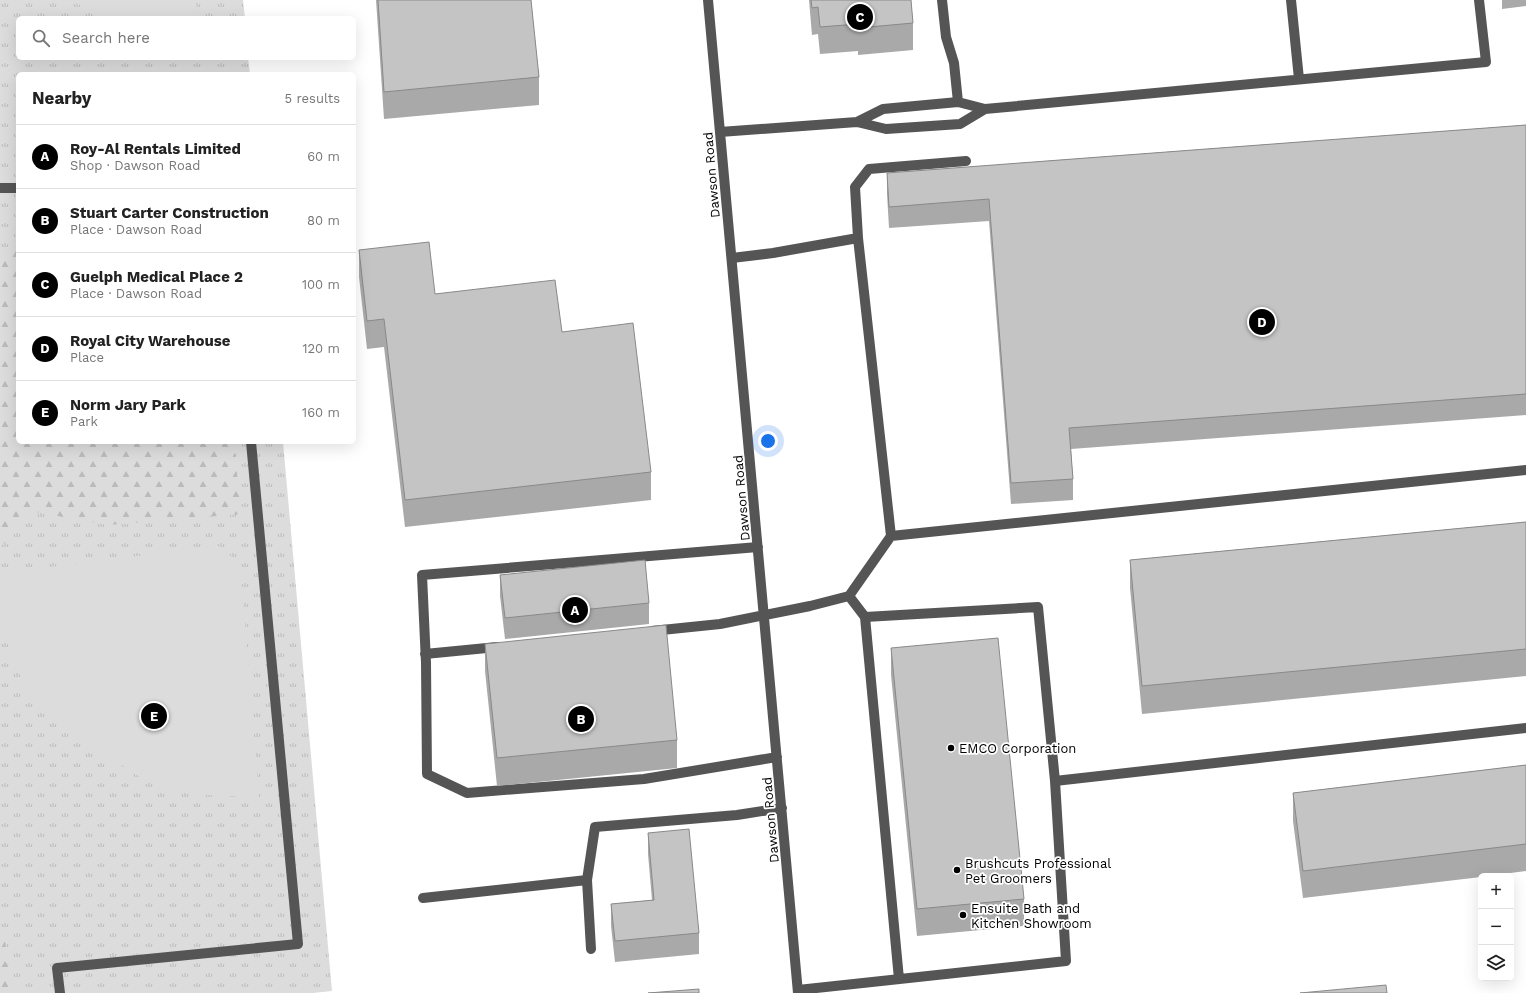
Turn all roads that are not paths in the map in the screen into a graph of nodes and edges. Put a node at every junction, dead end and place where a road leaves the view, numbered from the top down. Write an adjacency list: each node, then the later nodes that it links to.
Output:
1 (708, 0): 9 (street, Dawson Road)
2 (942, 0): 6 (street)
3 (1291, 0): 5 (street)
4 (1479, 0): 5 (street)
5 (1299, 79): 7 (street)
6 (958, 102): 7 (street); 8 (street)
7 (984, 109): 8 (street)
8 (857, 122): 9 (street)
9 (720, 132): 14 (street, Dawson Road)
10 (966, 161): 13 (street)
11 (0, 188): 12 (street)
12 (16, 188)
13 (858, 238): 14 (street); 17 (street)
14 (732, 258): 18 (street, Dawson Road)
15 (251, 444): 34 (street)
16 (1526, 470): 17 (street)
17 (890, 536): 19 (street)
18 (758, 547): 20 (street, Dawson Road); 24 (street)
19 (849, 596): 20 (street); 21 (street)
20 (764, 616): 22 (street); 26 (street, Dawson Road)
21 (865, 617): 27 (street); 32 (street)
22 (640, 632)
23 (505, 646): 24 (street)
24 (425, 654): 26 (street)
25 (1526, 728): 27 (street)
26 (777, 757): 28 (street, Dawson Road)
27 (1055, 781): 32 (street)
28 (782, 808): 29 (street); 33 (street, Dawson Road)
29 (588, 880): 30 (street); 31 (street)
30 (423, 898)
31 (591, 949)
32 (899, 979): 33 (street)
33 (798, 992)
34 (60, 993)

